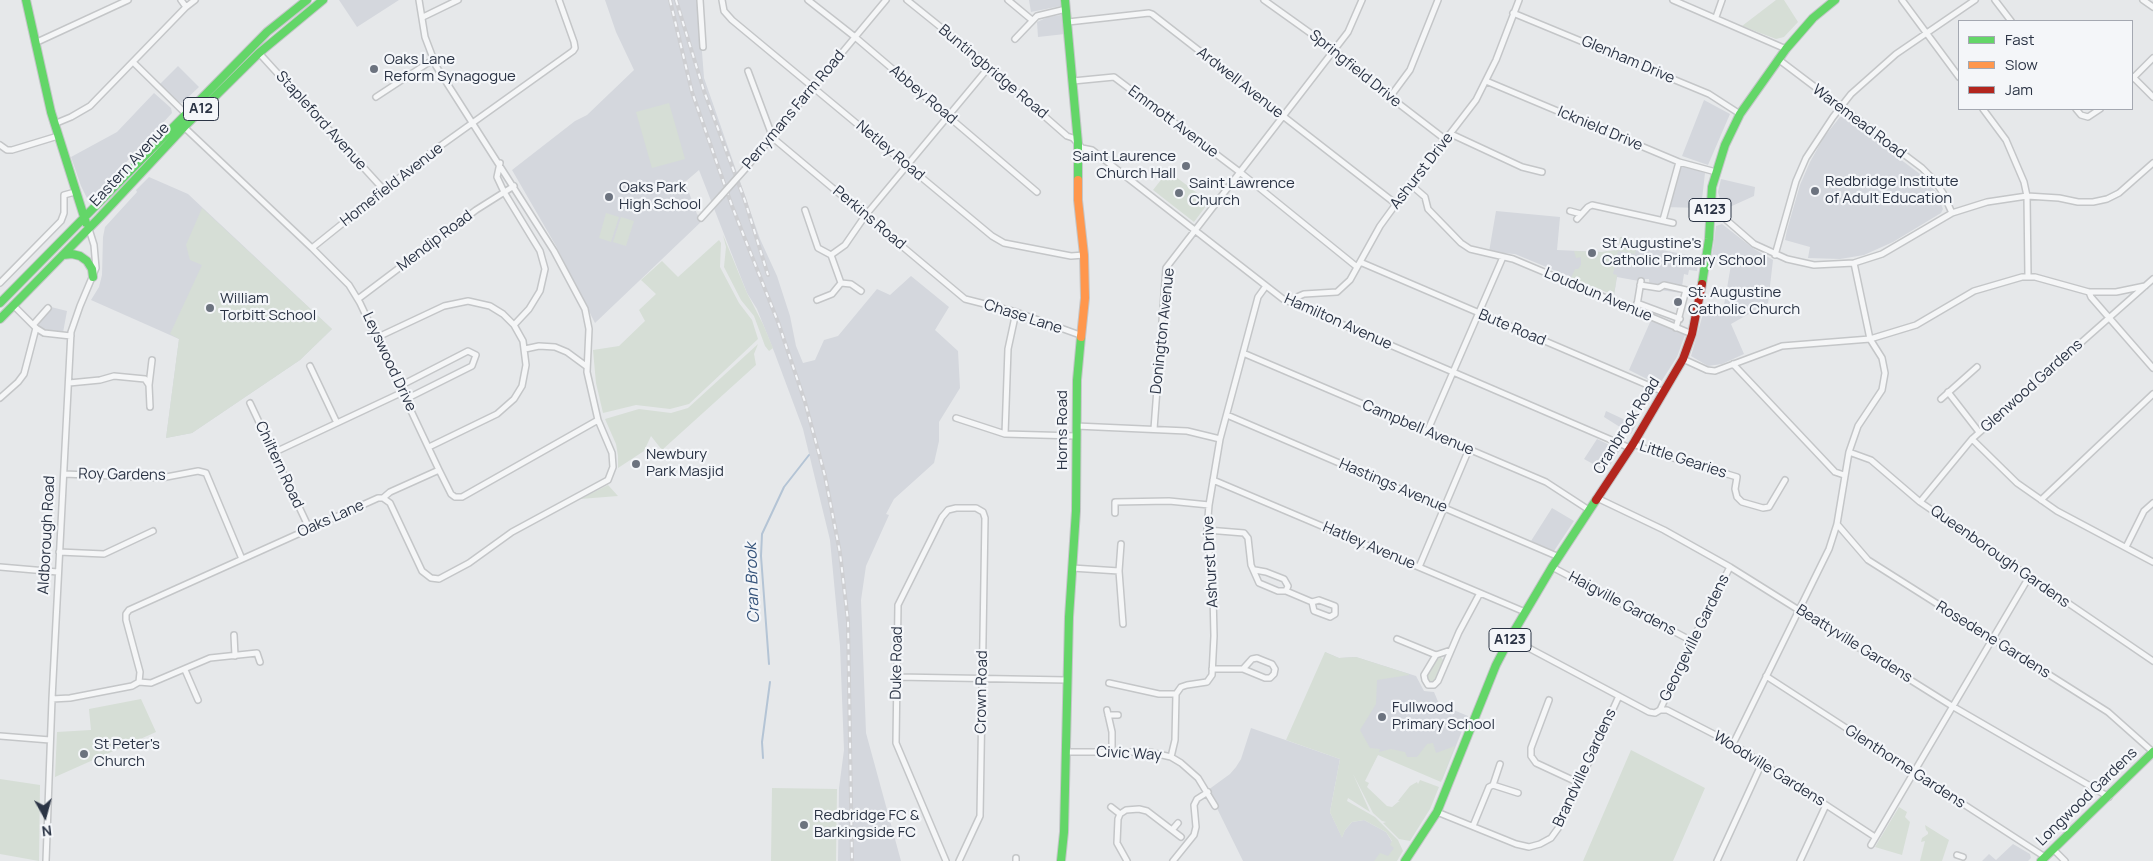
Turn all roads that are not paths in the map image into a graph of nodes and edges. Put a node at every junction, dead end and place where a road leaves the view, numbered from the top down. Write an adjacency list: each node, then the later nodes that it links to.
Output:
1 (26, 0): 42 (main road, Aldborough Road)
2 (128, 0): 42 (street)
3 (181, 0): 29 (street)
4 (195, 0): 29 (street)
5 (307, 0): 65 (main road, Eastern Avenue / A12)
6 (323, 0): 46 (main road, Eastern Avenue / A12)
7 (419, 0): 34 (street, Oaks Lane)
8 (458, 0): 34 (street)
9 (559, 0): 69 (street, Homefield Avenue)
10 (700, 0): 43 (street)
11 (722, 0): 57 (street, Netley Road)
12 (808, 0): 40 (street, Abbey Road)
13 (886, 0): 40 (street, Perrymans Farm Road)
14 (907, 0): 51 (street, Buntingbridge Road)
15 (1008, 0): 36 (street)
16 (1065, 0): 32 (main road, Horns Road)
17 (1264, 0): 30 (street, Springfield Drive)
18 (1279, 0): 30 (street)
19 (1362, 0): 45 (street, Donington Avenue)
20 (1438, 0): 59 (street)
21 (1519, 0): 33 (street, Ashurst Drive)
22 (1674, 0): 35 (street)
23 (1722, 0): 35 (street)
24 (1835, 0): 44 (main road, Cranbrook Road / A123)
25 (1902, 0): 39 (street)
26 (1975, 0): 39 (street)
27 (1996, 0): 37 (street)
28 (2143, 0): 31 (street)
29 (186, 6): 50 (street)
30 (1275, 7): 45 (street, Springfield Drive)
31 (2153, 7)
32 (1066, 9): 36 (street); 38 (main road, Horns Road)
33 (1513, 13): 56 (street, Ashurst Drive); 66 (street, Glenham Drive)
34 (423, 17): 48 (street, Oaks Lane)
35 (1716, 17): 44 (street)
36 (1032, 20): 41 (street)
37 (2010, 20)
38 (1068, 22): 55 (main road, Horns Road); 67 (street, Ardwell Avenue)
39 (1928, 33): 53 (street); 61 (street)
40 (855, 37): 57 (street, Perrymans Farm Road); 68 (street, Abbey Road)
41 (1015, 39)
42 (35, 43): 70 (main road, Aldborough Road)
43 (703, 47)
44 (1786, 49): 49 (main road, Cranbrook Road / A123)
45 (1334, 50): 59 (street, Springfield Drive); 67 (street, Donington Avenue)
46 (258, 52): 71 (main road, Eastern Avenue / A12); 87 (street, Stapleford Avenue)
47 (2153, 58): 54 (street)
48 (434, 59): 58 (street); 69 (street, Oaks Lane)
49 (1778, 59): 61 (street, Waremead Road); 66 (main road, Cranbrook Road / A123)
50 (133, 62): 65 (street); 70 (street)
51 (989, 67): 68 (street); 76 (street, Buntingbridge Road)
52 (748, 71): 74 (street)
53 (1958, 76)
54 (2133, 78): 60 (street)
55 (1073, 81): 76 (main road, Horns Road); 84 (street, Emmott Avenue)
56 (1486, 81): 72 (street, Ashurst Drive); 78 (street, Icknield Drive)
57 (814, 87): 74 (street, Perrymans Farm Road); 81 (street, Netley Road)
58 (376, 97)
59 (1390, 97): 75 (street, Springfield Drive)
60 (2153, 97)
61 (1840, 107): 96 (street, Waremead Road); 110 (street)
62 (1984, 110): 91 (street)
63 (2077, 110): 64 (street)
64 (2099, 110)
65 (186, 114): 99 (main road, Eastern Avenue / A12)
66 (1740, 114): 83 (main road, Cranbrook Road / A123)
67 (1282, 116): 84 (street, Donington Avenue); 92 (street, Ardwell Avenue)
68 (948, 117): 81 (street); 90 (street, Abbey Road)
69 (472, 123): 79 (street, Oaks Lane); 87 (street, Homefield Avenue)
70 (54, 124): 73 (main road, Aldborough Road)
71 (184, 127): 104 (main road, Eastern Avenue / A12); 106 (street, Leyswood Drive)
72 (1451, 134): 75 (street, Ashurst Drive); 82 (street)
73 (58, 136): 77 (street); 88 (main road, Aldborough Road)
74 (773, 138): 98 (street, Perkins Road); 100 (street, Perrymans Farm Road, bridge)
75 (1446, 140): 85 (street, Ashurst Drive)
76 (1078, 143): 105 (street, Hamilton Avenue); 109 (main road, Horns Road)
77 (0, 145)
78 (1679, 162): 83 (street, Icknield Drive); 102 (street)
79 (500, 163): 86 (street, Oaks Lane); 89 (street)
80 (2153, 163): 91 (street)
81 (908, 165): 98 (street); 109 (street, Netley Road)
82 (1542, 172)
83 (1716, 172): 95 (main road, Cranbrook Road / A123)
84 (1241, 173): 105 (street, Donington Avenue); 113 (street, Emmott Avenue)
85 (1410, 184): 92 (street, Ashurst Drive); 111 (street, Loudoun Avenue)
86 (514, 186): 89 (street, Mendip Road); 151 (street, Oaks Lane)
87 (384, 190): 106 (street, Homefield Avenue)
88 (75, 192): 99 (main road, Aldborough Road); 117 (street, Eastern Avenue)
89 (504, 192): 123 (street, Mendip Road); 137 (street)
90 (1037, 192)
91 (2027, 196): 96 (street); 114 (street)
92 (1396, 204): 113 (street, Ashurst Drive)
93 (805, 210): 108 (street)
94 (1570, 211): 97 (street)
95 (1710, 213): 110 (street); 140 (main road, Cranbrook Road / A123)
96 (1952, 213): 112 (street)
97 (1581, 214): 101 (street); 102 (street)
98 (865, 216): 108 (street); 124 (street, Perkins Road)
99 (84, 218): 104 (main road, Aldborough Road); 126 (main road, A12)
100 (701, 218)
101 (1576, 218)
102 (1663, 220): 103 (street)
103 (1673, 223)
104 (89, 229): 107 (main road, A12); 115 (street, Aldborough Road)
105 (1194, 230): 119 (street, Hamilton Avenue); 172 (street, Donington Avenue)
106 (312, 248): 123 (street, Leyswood Drive)
107 (63, 255): 115 (main road); 129 (main road, A12)
108 (831, 255): 118 (street)
109 (1084, 255): 141 (main road, Horns Road)
110 (1775, 255): 112 (street)
111 (1503, 257): 131 (street, Loudoun Avenue); 133 (street)
112 (1854, 263): 144 (street)
113 (1359, 265): 128 (street, Ashurst Drive); 133 (street, Bute Road)
114 (2028, 276): 122 (street); 144 (street)
115 (93, 277): 142 (street, Aldborough Road)
116 (2153, 279): 120 (street, Glenwood Gardens)
117 (0, 283)
118 (841, 283): 121 (street); 125 (street)
119 (1266, 286): 128 (street, Hamilton Avenue); 146 (street, Ashurst Drive)
120 (2145, 286): 122 (street); 134 (street, Glenwood Gardens)
121 (861, 291)
122 (2089, 292): 134 (street)
123 (358, 299): 143 (street, Leyswood Drive)
124 (965, 299): 132 (street, Chase Lane)
125 (817, 300)
126 (0, 302)
127 (1637, 303): 131 (street); 136 (street); 136 (street)
128 (1292, 304): 154 (street, Hamilton Avenue)
129 (13, 305): 135 (main road, A12); 138 (street)
130 (48, 308): 138 (street)
131 (1634, 310): 139 (street, Loudoun Avenue)
132 (1016, 312): 141 (street, Chase Lane); 175 (street)
133 (1478, 313): 154 (street); 159 (street, Bute Road)
134 (2109, 318): 153 (street); 174 (street, Glenwood Gardens)
135 (0, 319)
136 (1680, 319): 139 (street)
137 (514, 325): 143 (street); 145 (street)
138 (35, 327): 142 (street); 162 (street)
139 (1676, 328): 140 (street, Loudoun Avenue)
140 (1692, 334): 147 (main road, Cranbrook Road / A123)
141 (1080, 335): 171 (main road, Horns Road)
142 (71, 336): 155 (street, Aldborough Road)
143 (378, 337): 157 (street, Leyswood Drive)
144 (1870, 339): 149 (street); 182 (street)
145 (525, 349): 151 (street); 180 (street)
146 (1243, 353): 167 (street, Ashurst Drive); 173 (street, Campbell Avenue)
147 (1682, 359): 149 (street); 159 (main road, Cranbrook Road / A123)
148 (152, 360): 156 (street)
149 (1733, 364): 186 (street)
150 (310, 366): 170 (street)
151 (586, 366): 169 (street, Oaks Lane)
152 (1977, 366): 160 (street)
153 (2153, 368)
154 (1452, 372): 173 (street); 179 (street, Hamilton Avenue)
155 (69, 383): 156 (street); 185 (street, Aldborough Road)
156 (150, 385): 166 (street)
157 (400, 386): 158 (street, Leyswood Drive); 163 (street)
158 (403, 392): 163 (street, Leyswood Drive); 170 (street)
159 (1664, 392): 179 (main road, Cranbrook Road / A123)
160 (1948, 392): 164 (street); 174 (street)
161 (2153, 394): 191 (street)
162 (0, 398)
163 (406, 399): 180 (street, Leyswood Drive)
164 (1941, 399)
165 (250, 403): 183 (street, Chiltern Road)
166 (150, 407)
167 (1227, 415): 177 (street, Ashurst Drive); 195 (street, Hastings Avenue)
168 (956, 418): 175 (street)
169 (598, 420): 184 (street, Leyswood Drive); 189 (street, Oaks Lane)
170 (337, 423): 183 (street)
171 (1076, 426): 172 (street); 176 (main road, Horns Road)
172 (1154, 429): 177 (street)
173 (1427, 432): 181 (street, Campbell Avenue)
174 (1980, 432): 178 (street, Glenwood Gardens)
175 (1005, 434): 176 (street)
176 (1076, 436): 213 (main road, Horns Road)
177 (1220, 439): 187 (street, Ashurst Drive)
178 (1972, 439): 191 (street); 192 (street, Glenwood Gardens)
179 (1631, 446): 188 (street, Little Gearies); 190 (main road, Cranbrook Road / A123)
180 (429, 447): 184 (street, Leyswood Drive)
181 (1469, 449): 195 (street); 196 (street, Campbell Avenue)
182 (1849, 452): 186 (street); 192 (street, Queenborough Gardens)
183 (273, 453): 200 (street, Chiltern Road)
184 (439, 470): 189 (street)
185 (64, 474): 205 (street, Aldborough Road); 207 (street, Roy Gardens)
186 (1844, 475): 199 (street)
187 (1214, 480): 194 (street, Ashurst Drive); 210 (street, Hatley Avenue)
188 (1785, 480)
189 (384, 498): 200 (street, Oaks Lane)
190 (1597, 498): 196 (main road, Cranbrook Road / A123); 212 (street, Beattyville Gardens)
191 (2041, 500): 204 (street)
192 (1920, 502): 217 (street, Queenborough Gardens)
193 (2153, 503): 204 (street)
194 (1209, 505): 197 (street); 201 (street, Ashurst Drive)
195 (1443, 508): 206 (street, Hastings Avenue); 210 (street)
196 (1589, 510): 206 (main road, Cranbrook Road / A123)
197 (1115, 512)
198 (985, 518): 238 (street, Duke Road); 239 (street, Crown Road)
199 (1837, 524): 221 (street); 227 (street, Rosedene Gardens)
200 (309, 528): 207 (street, Oaks Lane)
201 (1207, 530): 214 (street); 234 (street, Ashurst Drive)
202 (153, 531): 205 (street)
203 (1121, 544): 215 (street)
204 (2126, 547): 208 (street)
205 (59, 552): 216 (street, Aldborough Road)
206 (1559, 557): 211 (main road, Cranbrook Road / A123)
207 (242, 559): 241 (street, Oaks Lane)
208 (2153, 562)
209 (0, 567): 216 (street)
210 (1419, 567): 219 (street, Hatley Avenue)
211 (1552, 567): 222 (main road, Cranbrook Road / A123); 228 (street, Haigville Gardens)
212 (1730, 567): 221 (street, Beattyville Gardens); 228 (street, Georgeville Gardens)
213 (1072, 568): 215 (street); 240 (main road, Horns Road)
214 (1255, 570): 218 (street); 218 (street)
215 (1120, 571): 223 (street)
216 (58, 572): 245 (street, Aldborough Road)
217 (2029, 577): 227 (street); 232 (street, Queenborough Gardens)
218 (1286, 591): 220 (street)
219 (1480, 593): 222 (street, Hatley Avenue); 229 (street)
220 (1312, 602): 220 (street)
221 (1798, 609): 237 (street); 248 (street, Beattyville Gardens)
222 (1525, 612): 225 (main road, Cranbrook Road / A123)
223 (1123, 624)
224 (234, 635): 230 (street)
225 (1510, 638): 244 (street, Woodville Gardens); 269 (main road, Cranbrook Road / A123)
226 (1397, 639): 231 (street)
227 (1992, 640): 248 (street); 256 (street, Rosedene Gardens)
228 (1692, 641): 249 (street, Georgeville Gardens)
229 (1451, 650): 231 (street); 231 (street)
230 (235, 656): 233 (street); 236 (street)
231 (1436, 656)
232 (2153, 661)
233 (260, 662)
234 (1212, 669): 235 (street); 243 (street)
235 (1243, 669): 235 (street)
236 (185, 670): 241 (street); 246 (street)
237 (1766, 676): 253 (street); 260 (street, Glenthorne Gardens)
238 (897, 677): 239 (street); 280 (street, Duke Road)
239 (982, 678): 240 (street); 281 (street, Crown Road)
240 (1067, 680): 254 (main road, Horns Road)
241 (139, 682): 245 (street)
242 (1109, 682): 243 (street)
243 (1176, 694): 257 (street)
244 (1619, 696): 249 (street, Woodville Gardens); 261 (street, Brandville Gardens)
245 (52, 699): 252 (street, Aldborough Road)
246 (198, 700)
247 (1549, 700): 261 (street)
248 (1952, 706): 260 (street); 265 (street, Beattyville Gardens)
249 (1660, 710): 253 (street, Woodville Gardens)
250 (1118, 715): 255 (street)
251 (0, 736): 252 (street)
252 (50, 740): 279 (street, Aldborough Road)
253 (1733, 744): 259 (street, Woodville Gardens)
254 (1065, 752): 255 (street, Civic Way); 282 (main road, Horns Road)
255 (1112, 752): 257 (street, Civic Way)
256 (2153, 752): 265 (main road, Longwood Gardens)
257 (1170, 756): 263 (street, Civic Way)
258 (1500, 764): 262 (street)
259 (1762, 764): 266 (street, Woodville Gardens); 286 (street)
260 (1913, 772): 274 (street); 278 (street, Glenthorne Gardens)
261 (1579, 783): 272 (street, Brandville Gardens)
262 (1493, 785): 264 (street); 272 (street)
263 (1208, 792): 267 (street, Civic Way); 284 (street)
264 (1518, 793)
265 (2109, 797): 277 (main road, Longwood Gardens)
266 (1826, 805): 274 (street, Woodville Gardens); 287 (street)
267 (1215, 806)
268 (1111, 807): 270 (street)
269 (1437, 812): 272 (street, Brandville Gardens); 285 (main road, Cranbrook Road / A123)
270 (1120, 814): 273 (street); 283 (street)
271 (1178, 823): 273 (street)
272 (1473, 826)
273 (1172, 830): 275 (street)
274 (1875, 837): 276 (street)
275 (1181, 838)
276 (1871, 845)
277 (2053, 849): 278 (main road, Longwood Gardens); 288 (street)
278 (2043, 859)
279 (46, 861)
280 (946, 861)
281 (959, 861)
282 (1060, 861)
283 (1127, 861)
284 (1173, 861)
285 (1405, 861)
286 (1717, 861)
287 (1800, 861)
288 (2065, 861)

